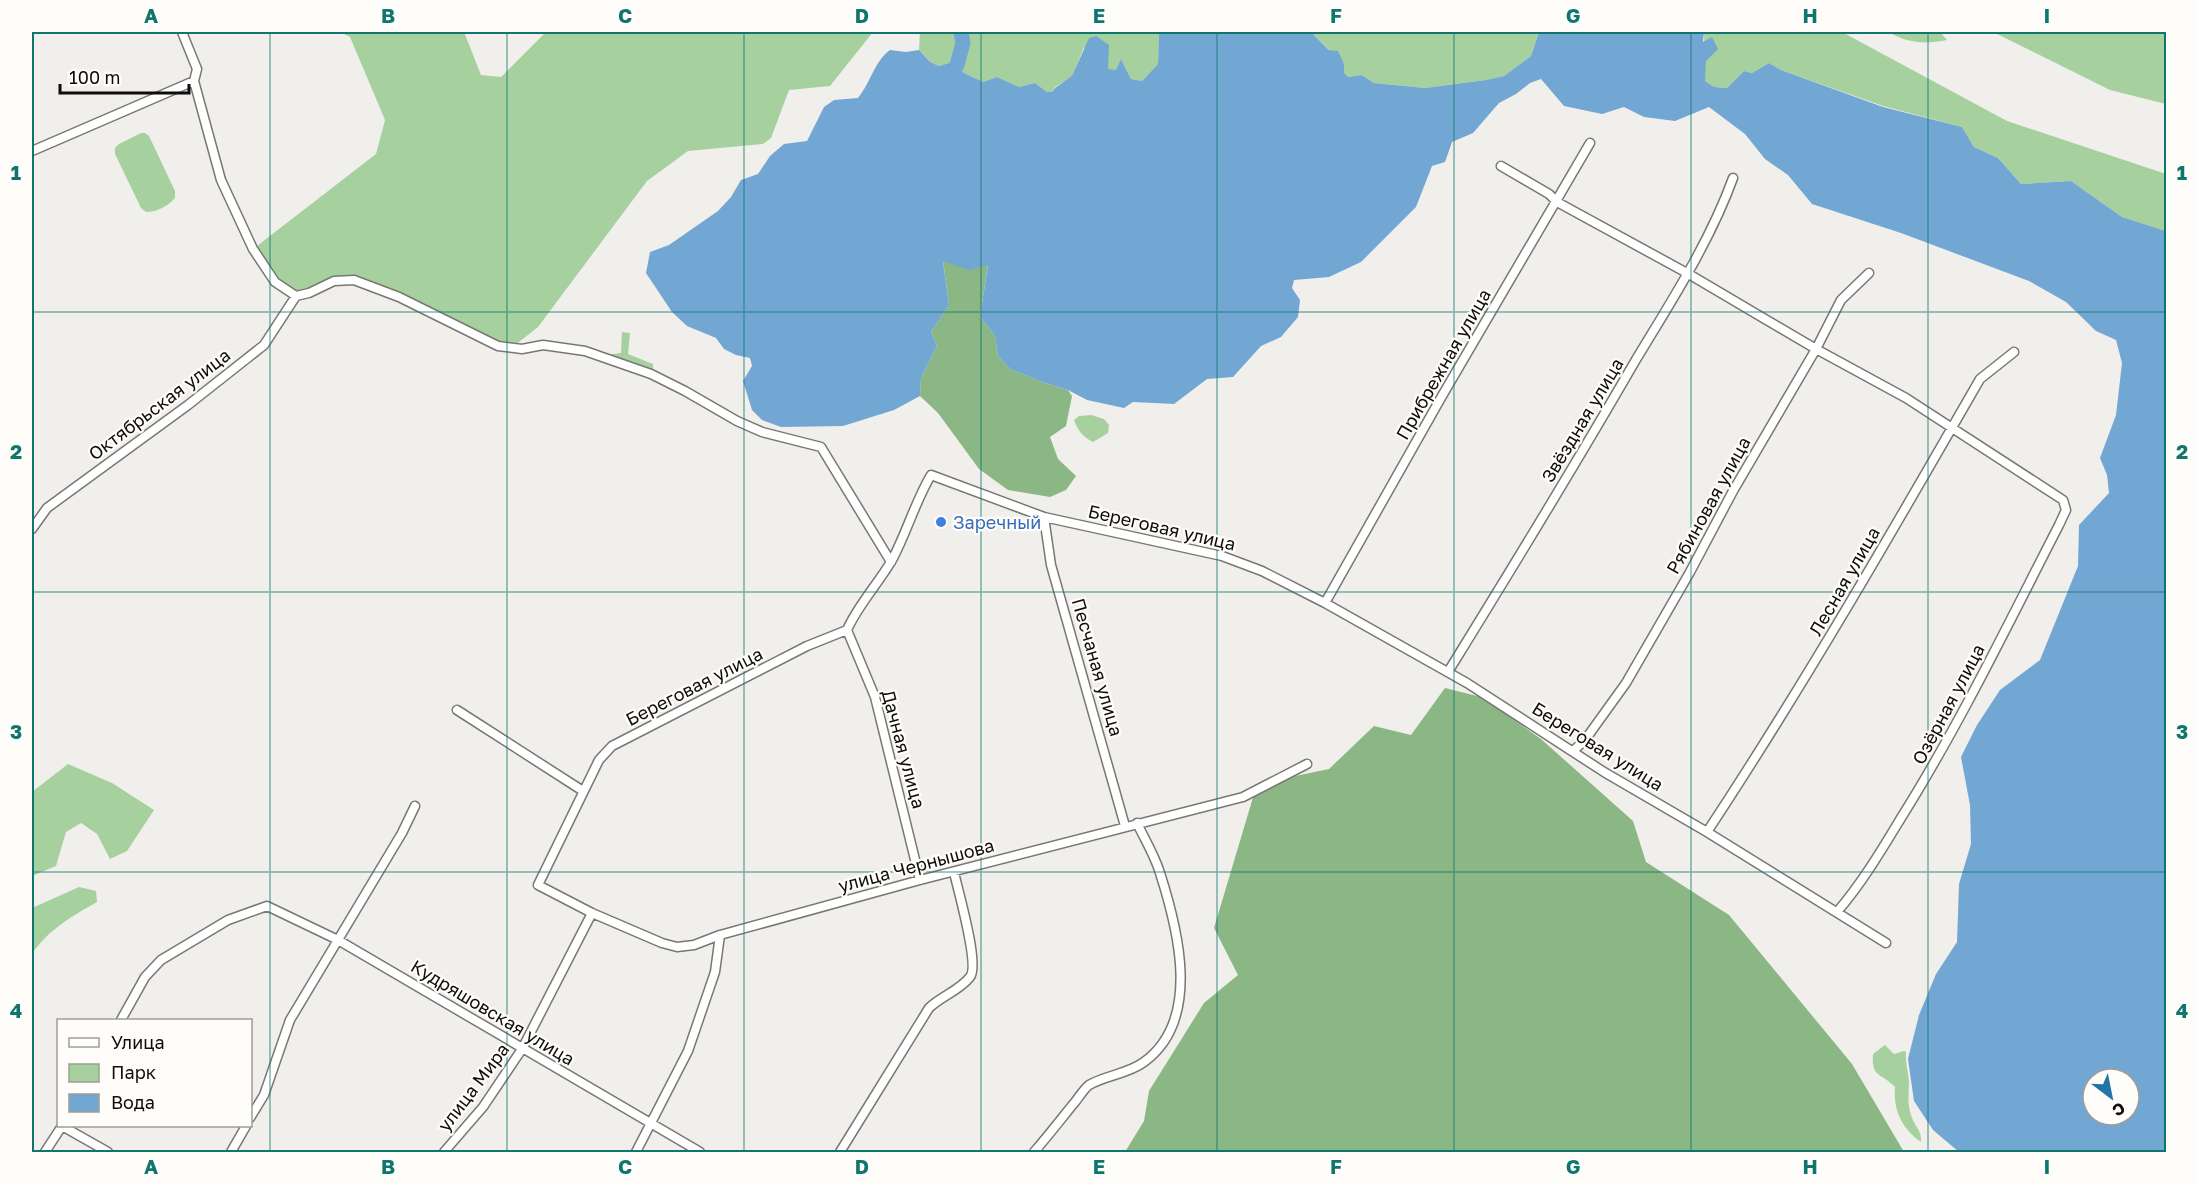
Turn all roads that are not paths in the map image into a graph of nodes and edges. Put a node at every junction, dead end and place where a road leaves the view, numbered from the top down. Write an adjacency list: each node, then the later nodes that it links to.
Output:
1 (182, 32): 2 (street)
2 (194, 81): 4 (street); 10 (street)
3 (1590, 143): 7 (street, Прибрежная улица)
4 (32, 151)
5 (1501, 166): 7 (street)
6 (1733, 178): 8 (street, Звёздная улица)
7 (1557, 202): 8 (street); 17 (street, Прибрежная улица)
8 (1687, 273): 11 (street); 19 (street, Звёздная улица)
9 (1869, 273): 11 (street, Рябиновая улица)
10 (296, 296): 15 (street, Октябрьская улица); 16 (street)
11 (1816, 349): 13 (street); 21 (street, Рябиновая улица)
12 (2014, 352): 13 (street, Лесная улица)
13 (1951, 429): 27 (street, Лесная улица); 31 (street, Озёрная улица)
14 (1044, 517): 16 (street, Береговая улица); 17 (street, Береговая улица); 26 (street, Песчаная улица)
15 (32, 529)
16 (891, 562): 18 (street, Береговая улица)
17 (1325, 603): 19 (street, Береговая улица)
18 (847, 630): 23 (street, Береговая улица); 29 (street, Дачная улица)
19 (1448, 672): 21 (street, Береговая улица)
20 (457, 710): 23 (street)
21 (1573, 751): 27 (street, Береговая улица)
22 (1307, 764): 25 (street, улица Чернышова)
23 (583, 790): 30 (street, Береговая улица)
24 (415, 806): 34 (street)
25 (1137, 823): 26 (street, улица Чернышова); 50 (street)
26 (1125, 826): 28 (street, улица Чернышова)
27 (1707, 832): 31 (street, Береговая улица)
28 (954, 872): 29 (street, улица Чернышова); 49 (street)
29 (920, 880): 33 (street, улица Чернышова)
30 (538, 885): 32 (street, улица Чернышова)
31 (1837, 912): 35 (street, Береговая улица)
32 (592, 913): 33 (street, улица Чернышова); 37 (street, улица Мира)
33 (720, 935): 39 (street)
34 (338, 940): 36 (street, Кудряшовская улица); 37 (street, Кудряшовская улица); 38 (street)
35 (1886, 943)
36 (122, 1019)
37 (522, 1049): 39 (street, Кудряшовская улица); 46 (street, улица Мира)
38 (252, 1115)
39 (652, 1125): 47 (street); 48 (street, Кудряшовская улица)
40 (61, 1127): 43 (street)
41 (65, 1127): 44 (street)
42 (245, 1127): 45 (street)
43 (45, 1152)
44 (108, 1152)
45 (231, 1152)
46 (444, 1152)
47 (636, 1152)
48 (700, 1152)
49 (840, 1152)
50 (1034, 1152)

